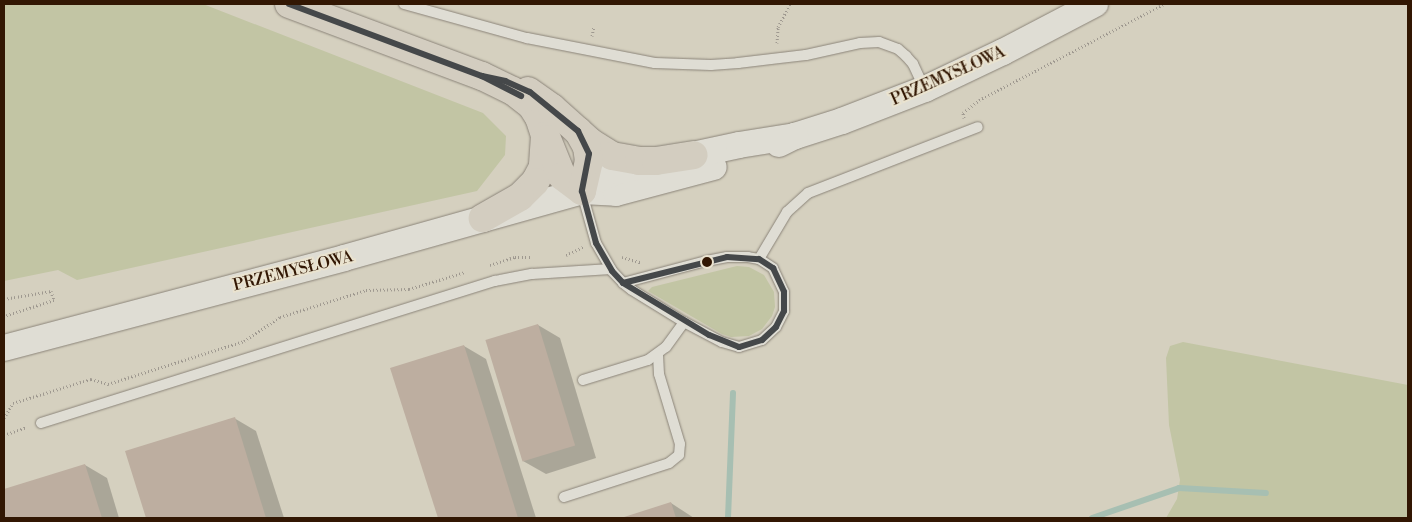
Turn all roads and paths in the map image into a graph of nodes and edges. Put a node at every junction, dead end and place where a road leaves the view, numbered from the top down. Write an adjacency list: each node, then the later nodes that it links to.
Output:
1 (289, 4): 7 (highway)
2 (404, 4): 6 (lane)
3 (790, 4): 6 (path)
4 (1095, 4): 8 (street, PRZEMYSŁOWA)
5 (1164, 4): 9 (path)
6 (778, 58): 8 (lane)
7 (482, 76): 10 (highway); 11 (highway)
8 (925, 89): 12 (street, PRZEMYSŁOWA)
9 (973, 129): 19 (lane)
10 (578, 131): 13 (highway); 14 (highway)
11 (545, 136): 14 (highway); 15 (highway)
12 (795, 136): 13 (street, PRZEMYSŁOWA); 14 (street, PRZEMYSŁOWA)
13 (694, 155): 14 (street, PRZEMYSŁOWA)
14 (582, 191): 15 (street, PRZEMYSŁOWA); 21 (lane)
15 (483, 218): 27 (street, PRZEMYSŁOWA)
16 (584, 247): 17 (path)
17 (562, 256)
18 (534, 257): 20 (path)
19 (759, 259): 23 (lane); 26 (lane)
20 (488, 265)
21 (611, 269): 23 (lane); 31 (lane)
22 (471, 270): 30 (path)
23 (623, 283): 26 (lane)
24 (4, 299): 25 (path)
25 (4, 316)
26 (684, 322): 28 (lane)
27 (4, 348)
28 (658, 355): 29 (lane); 33 (lane)
29 (582, 380)
30 (4, 418)
31 (41, 423): 32 (path)
32 (4, 434)
33 (564, 497)

